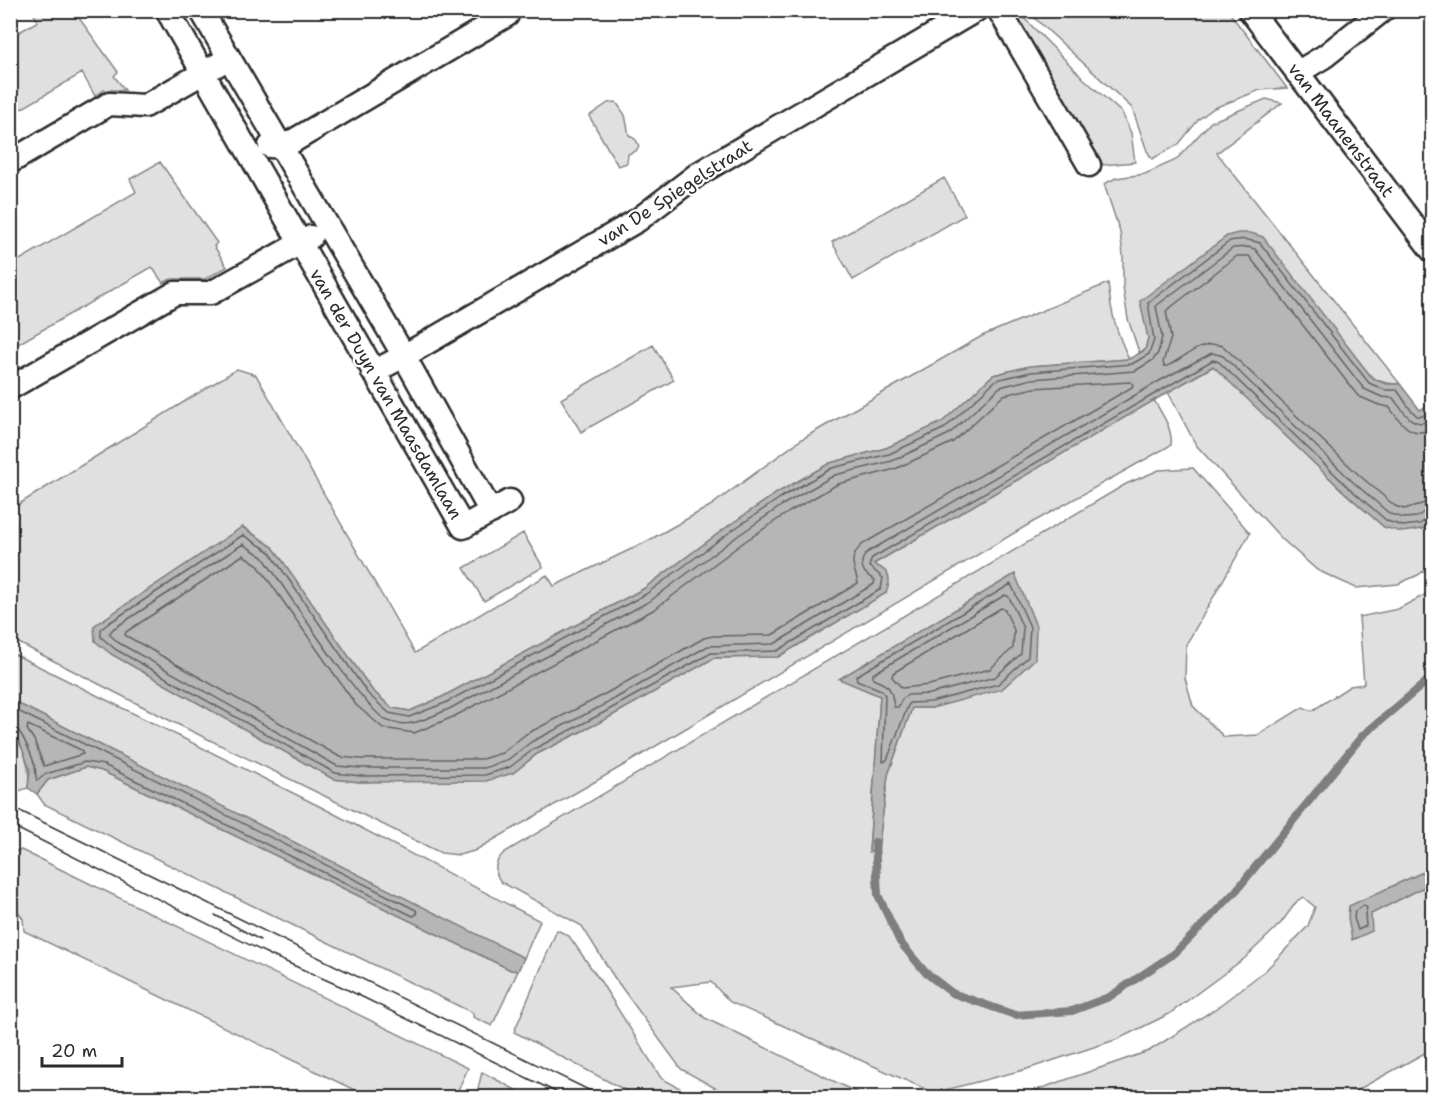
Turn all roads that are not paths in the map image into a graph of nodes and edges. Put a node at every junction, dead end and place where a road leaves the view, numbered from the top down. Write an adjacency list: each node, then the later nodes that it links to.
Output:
1 (167, 10): 9 (street, van der Duyn van Maasdamlaan)
2 (201, 10): 8 (street, van der Duyn van Maasdamlaan)
3 (976, 10): 18 (street, van De Spiegelstraat)
4 (999, 10): 14 (street)
5 (1250, 10): 10 (street, van Maanenstraat)
6 (1383, 10): 10 (street)
7 (507, 15): 11 (street)
8 (228, 58): 9 (street); 11 (street, van der Duyn van Maasdamlaan)
9 (203, 73): 12 (street, van der Duyn van Maasdamlaan); 13 (street)
10 (1297, 73): 17 (street, van Maanenstraat)
11 (282, 147): 12 (street); 15 (street, van der Duyn van Maasdamlaan)
12 (249, 154): 16 (street, van der Duyn van Maasdamlaan)
13 (10, 162)
14 (1089, 165)
15 (328, 228): 16 (street); 18 (street, van der Duyn van Maasdamlaan)
16 (300, 244): 19 (street, van der Duyn van Maasdamlaan); 20 (street)
17 (1432, 250)
18 (404, 357): 19 (street, van De Spiegelstraat); 19 (street, van der Duyn van Maasdamlaan)
19 (373, 372)
20 (10, 388)

